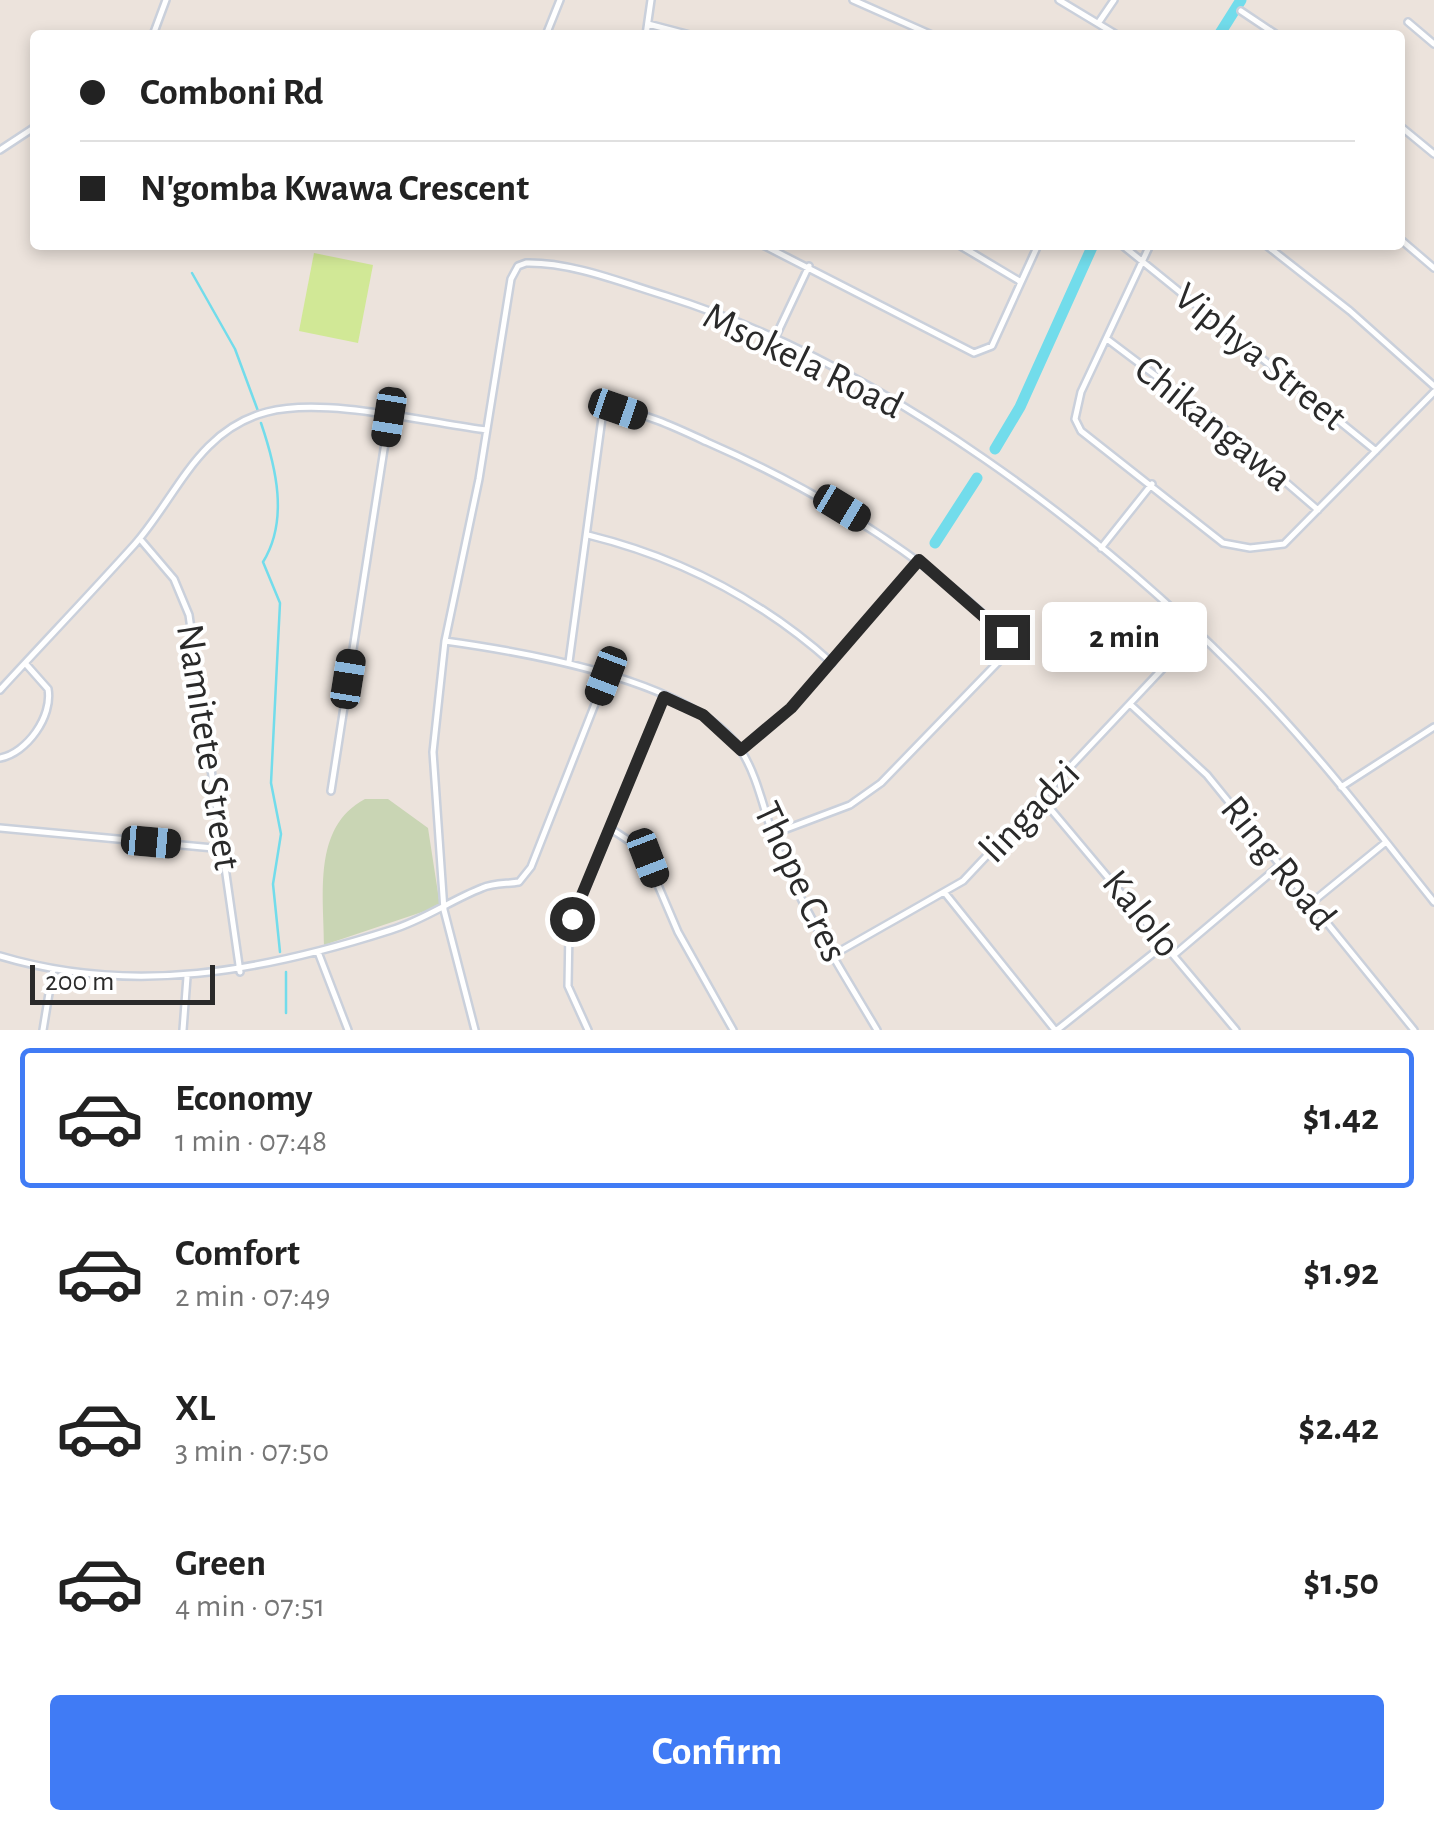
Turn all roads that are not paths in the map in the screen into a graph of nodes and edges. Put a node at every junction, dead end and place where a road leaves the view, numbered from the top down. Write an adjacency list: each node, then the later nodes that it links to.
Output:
1 (166, 0): 11 (street)
2 (560, 0): 12 (street)
3 (651, 0): 10 (street)
4 (853, 0): 15 (street)
5 (1059, 0): 8 (street)
6 (1114, 0): 8 (street)
7 (1241, 11): 17 (street)
8 (1098, 22): 16 (street)
9 (1408, 22): 18 (street)
10 (648, 24): 13 (street); 14 (street)
11 (156, 30)
12 (548, 30)
13 (647, 30)
14 (671, 30)
15 (921, 30)
16 (1110, 30)
17 (1269, 30)
18 (1434, 44)
19 (1405, 130): 22 (street)
20 (30, 131): 21 (street)
21 (0, 150)
22 (1434, 154)
23 (1405, 243): 32 (street)
24 (774, 250): 31 (street)
25 (967, 250): 33 (street)
26 (1036, 250): 33 (street)
27 (1128, 250): 30 (street, Viphya Street)
28 (1148, 250): 30 (street)
29 (1272, 250): 36 (street)
30 (1143, 262): 35 (street); 39 (street, Viphya Street)
31 (810, 266): 33 (street); 34 (street)
32 (1434, 268)
33 (1021, 282)
34 (775, 338): 38 (street, Msokela Road); 44 (street, Msokela Road)
35 (1106, 338): 40 (street); 41 (street, Chikangawa)
36 (1434, 389): 39 (street)
37 (389, 417): 38 (street); 43 (street); 59 (street)
38 (486, 430): 47 (street, Msokela Road)
39 (1376, 452): 41 (street)
40 (1152, 484): 41 (street); 44 (street)
41 (1318, 510)
42 (588, 535): 45 (street); 48 (street); 50 (street)
43 (139, 539): 49 (street); 65 (street, Namitete Street)
44 (1101, 548): 46 (street, Msokela Road)
45 (919, 560): 50 (street); 63 (street)
46 (1198, 631): 54 (street, lingadzi); 58 (street, Msokela Road)
47 (445, 641): 48 (street, Thope Cres); 70 (street, Msokela Road)
48 (570, 662): 51 (street, Thope Cres)
49 (25, 663): 52 (street); 57 (street)
50 (832, 663): 56 (street)
51 (606, 676): 53 (street, Thope Cres); 70 (street)
52 (0, 690)
53 (664, 697): 56 (street, Thope Cres); 62 (street)
54 (1131, 706): 60 (street, lingadzi); 66 (street, Ring Road)
55 (1434, 727): 58 (street)
56 (741, 750): 63 (street, Thope Cres)
57 (0, 758)
58 (1341, 787): 64 (street, Msokela Road)
59 (331, 791)
60 (1043, 800): 67 (street, lingadzi); 71 (street, Kalolo)
61 (0, 828): 65 (street)
62 (611, 829): 83 (street); 84 (street)
63 (772, 834): 73 (street, Thope Cres)
64 (1386, 842): 68 (street, Msokela Road); 69 (street)
65 (224, 849): 77 (street, Namitete Street)
66 (1280, 866): 69 (street, Ring Road); 74 (street)
67 (946, 894): 73 (street, lingadzi); 86 (street)
68 (1434, 902)
69 (1310, 904): 88 (street, Ring Road)
70 (444, 910): 72 (street); 82 (street, Msokela Road)
71 (1165, 944): 74 (street, Kalolo); 86 (street)
72 (318, 952): 77 (street); 81 (street)
73 (833, 955): 85 (street, Thope Cres)
74 (1174, 955): 87 (street, Kalolo)
75 (0, 956): 76 (street)
76 (53, 969): 78 (street); 79 (street)
77 (240, 972): 78 (street)
78 (186, 977): 80 (street)
79 (43, 1030)
80 (182, 1030)
81 (348, 1030)
82 (475, 1030)
83 (588, 1030)
84 (733, 1030)
85 (877, 1030)
86 (1056, 1030)
87 (1236, 1030)
88 (1414, 1030)

